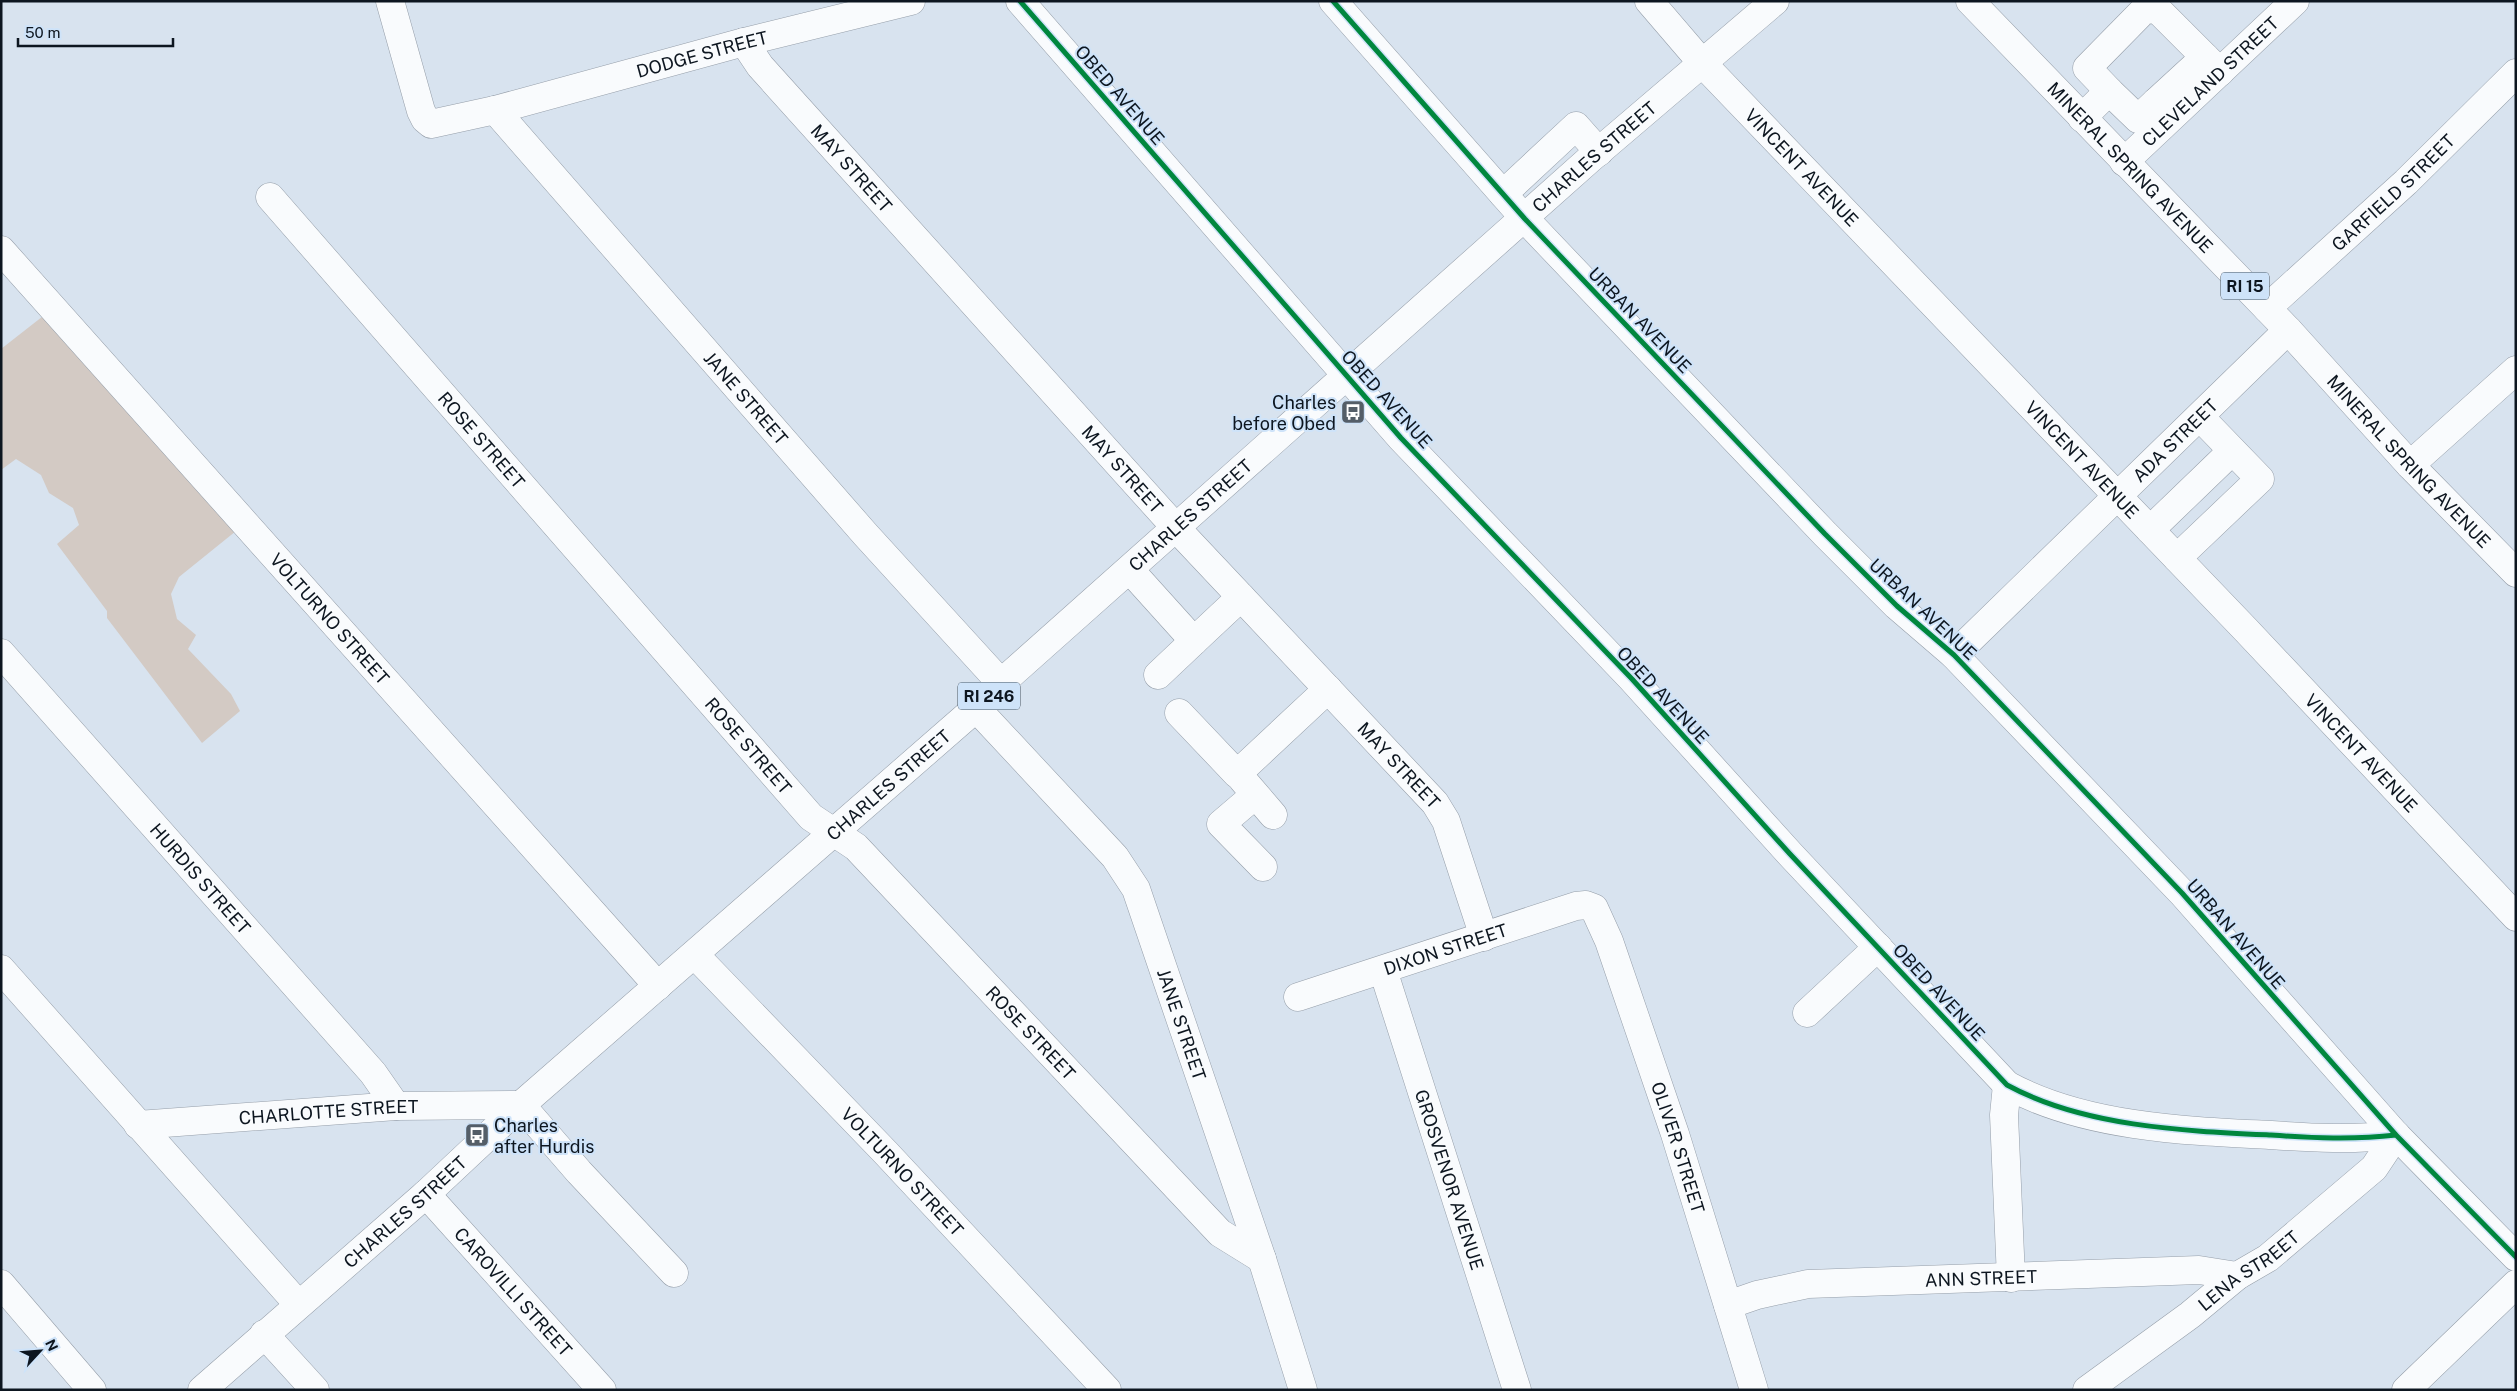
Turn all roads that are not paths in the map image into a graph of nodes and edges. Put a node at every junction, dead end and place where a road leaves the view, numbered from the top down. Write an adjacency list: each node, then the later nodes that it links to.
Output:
1 (390, 1): 14 (street, DODGE STREET)
2 (911, 1): 9 (street, DODGE STREET)
3 (1020, 1): 28 (street, OBED AVENUE)
4 (1333, 1): 21 (street, URBAN AVENUE)
5 (1649, 1): 10 (street, VINCENT AVENUE)
6 (1776, 1): 10 (street, CHARLES STREET / RI 246)
7 (2295, 1): 11 (street, CLEVELAND STREET)
8 (1982, 5): 16 (street, MINERAL SPRING AVENUE / RI 15)
9 (744, 42): 14 (street, DODGE STREET); 33 (street, MAY STREET)
10 (1703, 64): 17 (street, CHARLES STREET / RI 246); 32 (street, VINCENT AVENUE)
11 (2213, 65): 13 (street); 15 (street, CLEVELAND STREET)
12 (2516, 73): 25 (street, GARFIELD STREET)
13 (2109, 91): 15 (street); 16 (street)
14 (495, 110): 43 (street, JANE STREET)
15 (2164, 110): 18 (street, CLEVELAND STREET)
16 (2082, 118): 18 (street, MINERAL SPRING AVENUE / RI 15)
17 (1599, 152): 19 (street); 20 (street, CHARLES STREET / RI 246)
18 (2124, 162): 25 (street, MINERAL SPRING AVENUE / RI 15)
19 (1533, 166): 20 (street); 21 (street)
20 (1555, 192): 23 (street, CHARLES STREET / RI 246)
21 (1503, 194): 23 (street, URBAN AVENUE)
22 (270, 197): 48 (street, ROSE STREET)
23 (1525, 219): 28 (street, CHARLES STREET / RI 246); 41 (street, URBAN AVENUE)
24 (1, 250): 57 (street, VOLTURNO STREET)
25 (2267, 308): 26 (street, MINERAL SPRING AVENUE / RI 15)
26 (2288, 330): 29 (street, ADA STREET); 31 (street, MINERAL SPRING AVENUE / RI 15)
27 (2516, 370): 31 (street)
28 (1348, 376): 33 (street, CHARLES STREET / RI 246); 53 (street, OBED AVENUE)
29 (2200, 417): 30 (street); 32 (street, ADA STREET)
30 (2232, 451): 34 (street); 35 (street)
31 (2410, 465): 37 (street, MINERAL SPRING AVENUE / RI 15)
32 (2119, 497): 34 (street, VINCENT AVENUE); 41 (street, ADA STREET)
33 (1177, 528): 36 (street, CHARLES STREET / RI 246); 38 (street, MAY STREET)
34 (2150, 530): 35 (street, VINCENT AVENUE)
35 (2177, 558): 51 (street, VINCENT AVENUE)
36 (1130, 570): 39 (street); 43 (street, CHARLES STREET / RI 246)
37 (2516, 573)
38 (1242, 597): 39 (street); 44 (street, MAY STREET)
39 (1194, 641): 42 (street)
40 (1, 653): 62 (street, HURDIS STREET)
41 (1954, 655): 64 (street, URBAN AVENUE)
42 (1158, 675)
43 (1002, 683): 45 (street, CHARLES STREET / RI 246)
44 (1328, 689): 47 (street); 52 (street, MAY STREET)
45 (976, 708): 48 (street, CHARLES STREET / RI 246); 67 (street, JANE STREET)
46 (1179, 713): 47 (street)
47 (1237, 774): 49 (street)
48 (833, 833): 54 (street, CHARLES STREET / RI 246); 67 (street, ROSE STREET)
49 (1263, 867)
50 (1594, 908): 52 (street, DIXON STREET); 74 (street, OLIVER STREET)
51 (2516, 917)
52 (1484, 937): 56 (street, DIXON STREET)
53 (1878, 947): 59 (street); 60 (street, OBED AVENUE)
54 (695, 955): 57 (street, CHARLES STREET / RI 246); 80 (street, VOLTURNO STREET)
55 (1, 968): 63 (street)
56 (1382, 970): 58 (street, DIXON STREET); 82 (street, GROSVENOR AVENUE)
57 (658, 986): 61 (street, CHARLES STREET / RI 246)
58 (1298, 997)
59 (1807, 1013)
60 (2008, 1085): 64 (street, OBED AVENUE); 70 (street)
61 (521, 1105): 62 (street, CHARLOTTE STREET); 65 (street, CHARLES STREET / RI 246); 68 (street)
62 (396, 1106): 63 (street, CHARLOTTE STREET)
63 (138, 1126): 73 (street)
64 (2396, 1135): 66 (street, URBAN AVENUE); 69 (street, LENA STREET)
65 (426, 1194): 73 (street, CHARLES STREET / RI 246); 79 (street, CAROVILLI STREET)
66 (2516, 1257)
67 (1262, 1259): 81 (street, JANE STREET)
68 (674, 1273)
69 (2237, 1276): 70 (street, ANN STREET); 84 (street, LENA STREET)
70 (2012, 1278): 74 (street, ANN STREET)
71 (1, 1284): 76 (street)
72 (2516, 1284): 85 (street)
73 (298, 1304): 75 (street, CHARLES STREET / RI 246)
74 (1728, 1305): 83 (street, OLIVER STREET)
75 (264, 1334): 77 (street, CHARLES STREET / RI 246); 78 (street)
76 (92, 1390)
77 (202, 1390)
78 (314, 1390)
79 (602, 1390)
80 (1108, 1390)
81 (1303, 1390)
82 (1517, 1390)
83 (1754, 1390)
84 (2087, 1390)
85 (2406, 1390)

